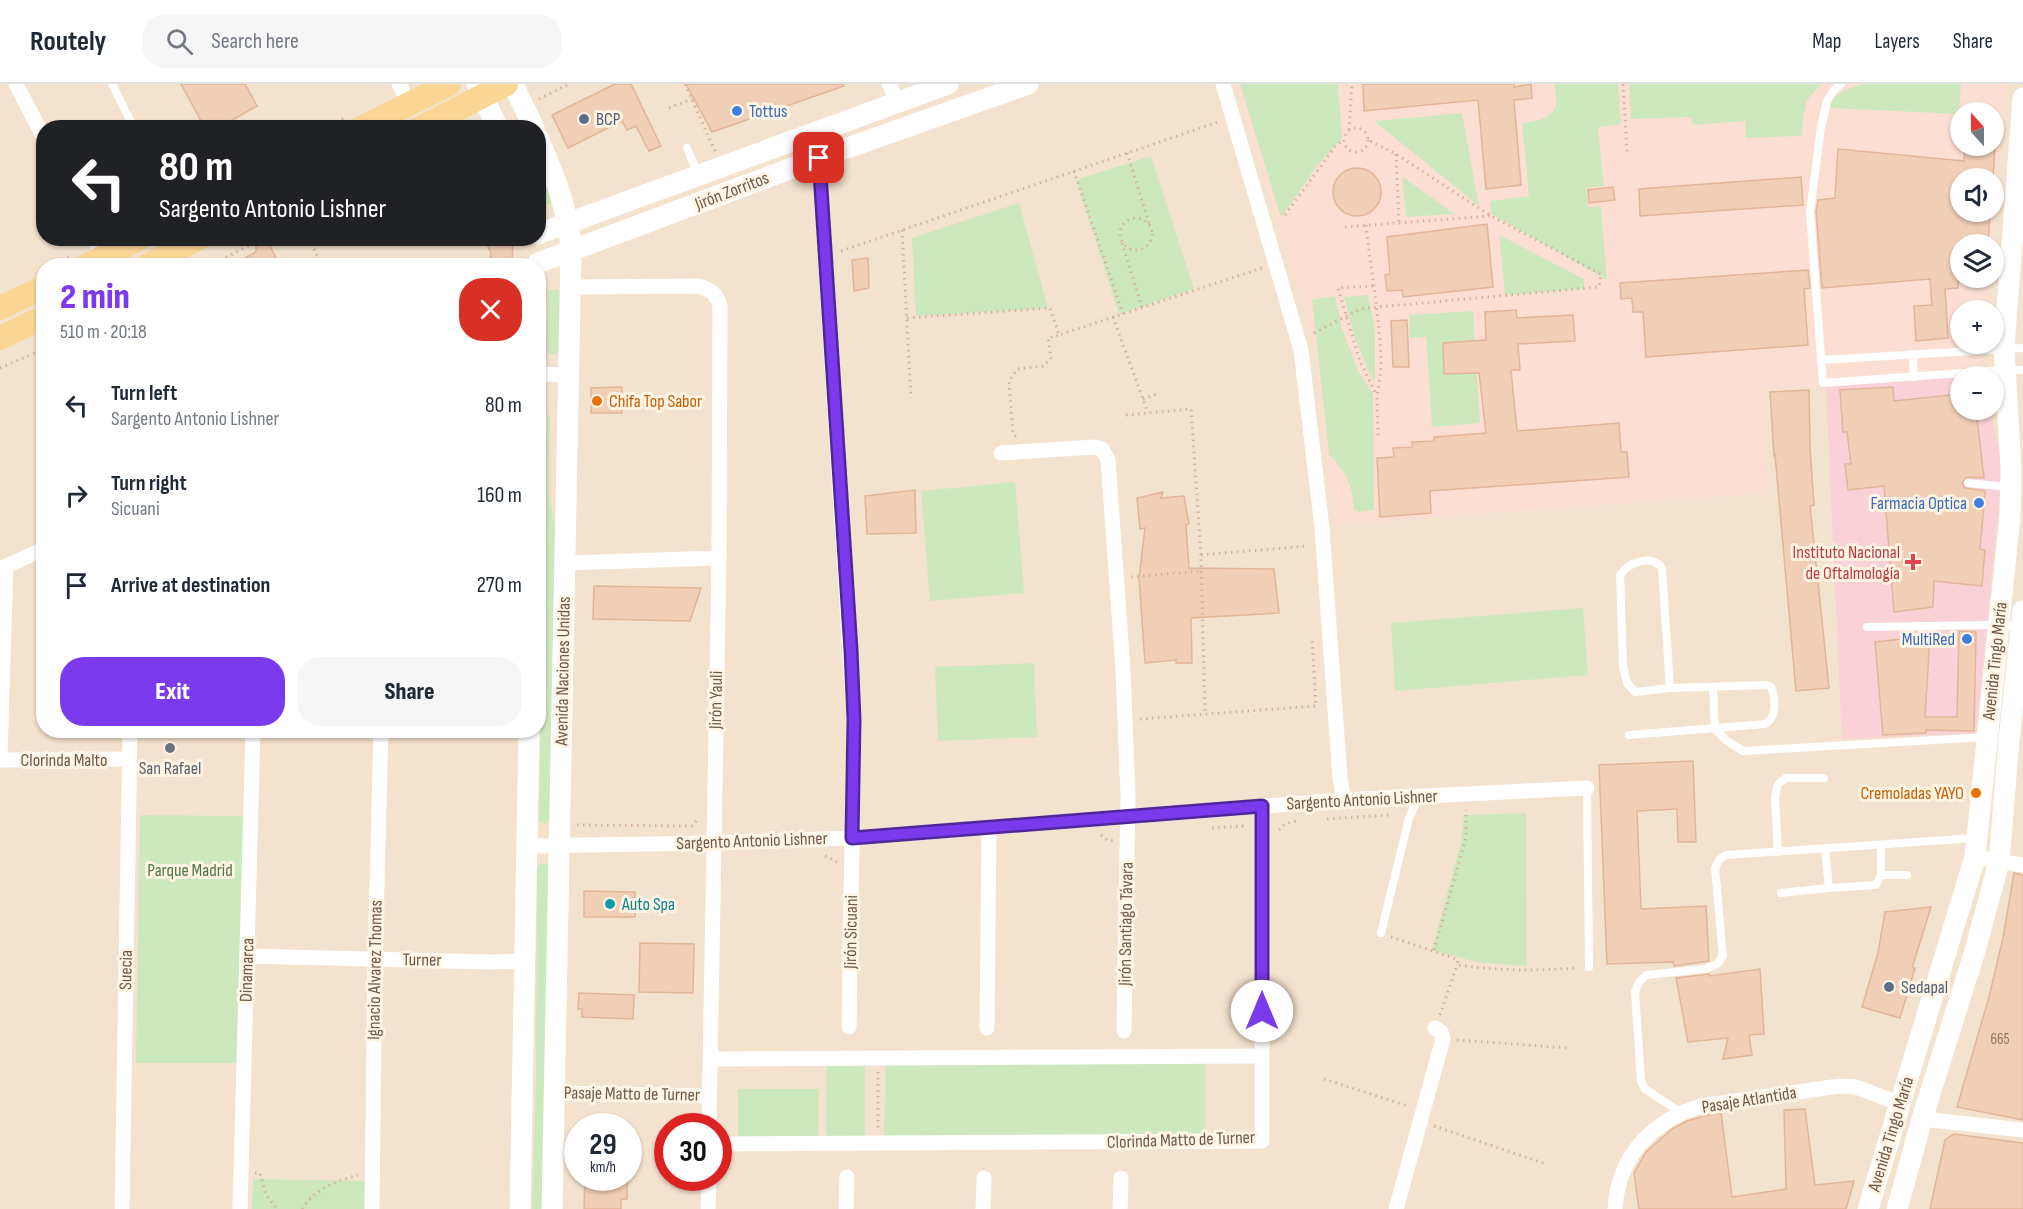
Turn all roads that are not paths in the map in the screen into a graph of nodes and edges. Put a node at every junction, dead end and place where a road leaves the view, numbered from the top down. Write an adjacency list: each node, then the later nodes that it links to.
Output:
1 (16, 84): 19 (street)
2 (112, 84): 14 (lane)
3 (449, 84): 11 (main road)
4 (506, 84): 10 (main road)
5 (513, 84): 18 (main road)
6 (948, 84): 12 (main road, Jirón Zorritos)
7 (1028, 84): 22 (main road, Jirón Zorritos)
8 (1223, 84): 70 (street)
9 (1841, 84): 39 (lane)
10 (480, 90): 16 (main road); 17 (main road)
11 (413, 92): 15 (main road)
12 (893, 93): 23 (main road, Jirón Zorritos)
13 (2023, 98): 37 (main road, Avenida Tingo María)
14 (130, 120)
15 (373, 120)
16 (433, 120)
17 (494, 120)
18 (530, 120)
19 (36, 123)
20 (687, 148): 23 (lane)
21 (546, 156): 24 (main road, Avenida Naciones Unidas)
22 (819, 158): 28 (main road, Jirón Zorritos); 74 (street, Jirón Sicuani)
23 (699, 175): 24 (main road, Jirón Zorritos)
24 (569, 223): 25 (main road, Jirón Zorritos); 28 (main road, Avenida Naciones Unidas)
25 (546, 233)
26 (117, 246): 29 (main road)
27 (184, 246): 30 (main road)
28 (571, 250): 31 (main road, Jirón Zorritos); 32 (main road, Avenida Naciones Unidas)
29 (94, 254)
30 (161, 258)
31 (546, 261)
32 (570, 287): 42 (main road, Avenida Naciones Unidas); 48 (street, Jirón Yauli)
33 (36, 291): 34 (main road)
34 (0, 308)
35 (36, 321): 36 (main road)
36 (0, 338)
37 (2013, 348): 38 (lane); 40 (main road, Avenida Tingo María)
38 (1913, 354): 39 (lane); 43 (lane)
39 (1821, 360): 43 (lane)
40 (2013, 370): 43 (lane); 46 (main road, Avenida Tingo María)
41 (546, 374): 42 (street)
42 (568, 375): 49 (main road, Avenida Naciones Unidas)
43 (1914, 376)
44 (1001, 453): 72 (street, Jirón Santiago Távara)
45 (1968, 483): 46 (lane)
46 (2017, 487): 52 (main road, Avenida Tingo María)
47 (36, 553): 50 (street)
48 (719, 558): 49 (street); 75 (street, Jirón Yauli)
49 (565, 563): 77 (main road, Avenida Naciones Unidas)
50 (3, 568): 64 (street)
51 (2022, 619): 52 (lane); 63 (main road, Avenida Tingo María)
52 (1999, 625): 53 (lane); 58 (main road, Avenida Tingo María)
53 (1867, 627)
54 (1713, 687): 55 (lane); 56 (lane); 56 (lane)
55 (1670, 688): 55 (lane)
56 (1715, 729): 57 (lane); 58 (lane)
57 (1629, 735)
58 (1987, 736): 63 (lane); 79 (main road, Avenida Tingo María)
59 (130, 738): 65 (street, Suecia)
60 (253, 738): 91 (street, Dinamarca)
61 (381, 738): 92 (street, Ignacio Alvarez Thomas)
62 (529, 738): 78 (main road, Avenida Naciones Unidas)
63 (2009, 740): 82 (main road, Avenida Tingo María)
64 (0, 754)
65 (129, 759): 66 (street, Clorinda Malto); 113 (street, Suecia)
66 (0, 760)
67 (1824, 778): 81 (lane)
68 (1587, 788): 69 (street, Sargento Antonio Lishner); 94 (lane)
69 (1419, 796): 70 (street, Sargento Antonio Lishner); 88 (lane)
70 (1344, 800): 71 (street, Sargento Antonio Lishner)
71 (1262, 806): 72 (street, Sargento Antonio Lishner); 99 (street, Clorinda Matto de Turner)
72 (1128, 818): 73 (street, Sargento Antonio Lishner); 97 (street, Jirón Santiago Távara)
73 (989, 828): 74 (street, Sargento Antonio Lishner); 96 (street)
74 (852, 838): 75 (street, Sargento Antonio Lishner); 95 (street, Jirón Sicuani)
75 (713, 843): 77 (street, Sargento Antonio Lishner); 100 (street, Jirón Yauli)
76 (1881, 844): 79 (lane); 80 (lane); 84 (lane)
77 (559, 845): 78 (street, Sargento Antonio Lishner); 101 (main road, Avenida Naciones Unidas)
78 (526, 846): 93 (main road, Avenida Naciones Unidas)
79 (1976, 848): 82 (street); 89 (main road, Avenida Tingo María)
80 (1825, 849): 81 (lane); 86 (lane)
81 (1778, 852): 104 (lane)
82 (1999, 862): 83 (street); 90 (main road, Avenida Tingo María)
83 (2023, 865)
84 (1881, 875): 85 (lane); 86 (lane)
85 (1907, 875)
86 (1829, 888): 87 (lane)
87 (1781, 893)
88 (1381, 933)
89 (1948, 945): 90 (main road); 103 (main road, Avenida Tingo María)
90 (1974, 954): 106 (main road, Avenida Tingo María)
91 (247, 956): 92 (street, Turner); 114 (street, Dinamarca)
92 (375, 959): 93 (street, Turner); 115 (street, Ignacio Alvarez Thomas)
93 (524, 961): 116 (main road, Avenida Naciones Unidas)
94 (1590, 967)
95 (849, 1027)
96 (987, 1028)
97 (1124, 1030)
98 (1439, 1033): 122 (street)
99 (1262, 1056): 100 (street); 108 (street, Clorinda Matto de Turner)
100 (710, 1059): 102 (street, Jirón Yauli)
101 (555, 1093): 102 (street, Pasaje Matto de Turner); 117 (main road, Avenida Naciones Unidas)
102 (710, 1096): 105 (street, Jirón Yauli)
103 (1901, 1104): 104 (street, Pasaje Atlantida); 124 (main road, Avenida Tingo María)
104 (1680, 1112): 123 (street, Pasaje Atlantida)
105 (709, 1113)
106 (1922, 1119): 107 (street); 125 (main road, Avenida Tingo María)
107 (2023, 1130)
108 (732, 1144)
109 (847, 1177): 119 (street)
110 (984, 1178): 120 (street)
111 (1121, 1178): 121 (street)
112 (709, 1191): 118 (street)
113 (122, 1209)
114 (240, 1209)
115 (372, 1209)
116 (520, 1209)
117 (552, 1209)
118 (708, 1209)
119 (846, 1209)
120 (983, 1209)
121 (1120, 1209)
122 (1396, 1209)
123 (1615, 1209)
124 (1868, 1209)
125 (1898, 1209)

